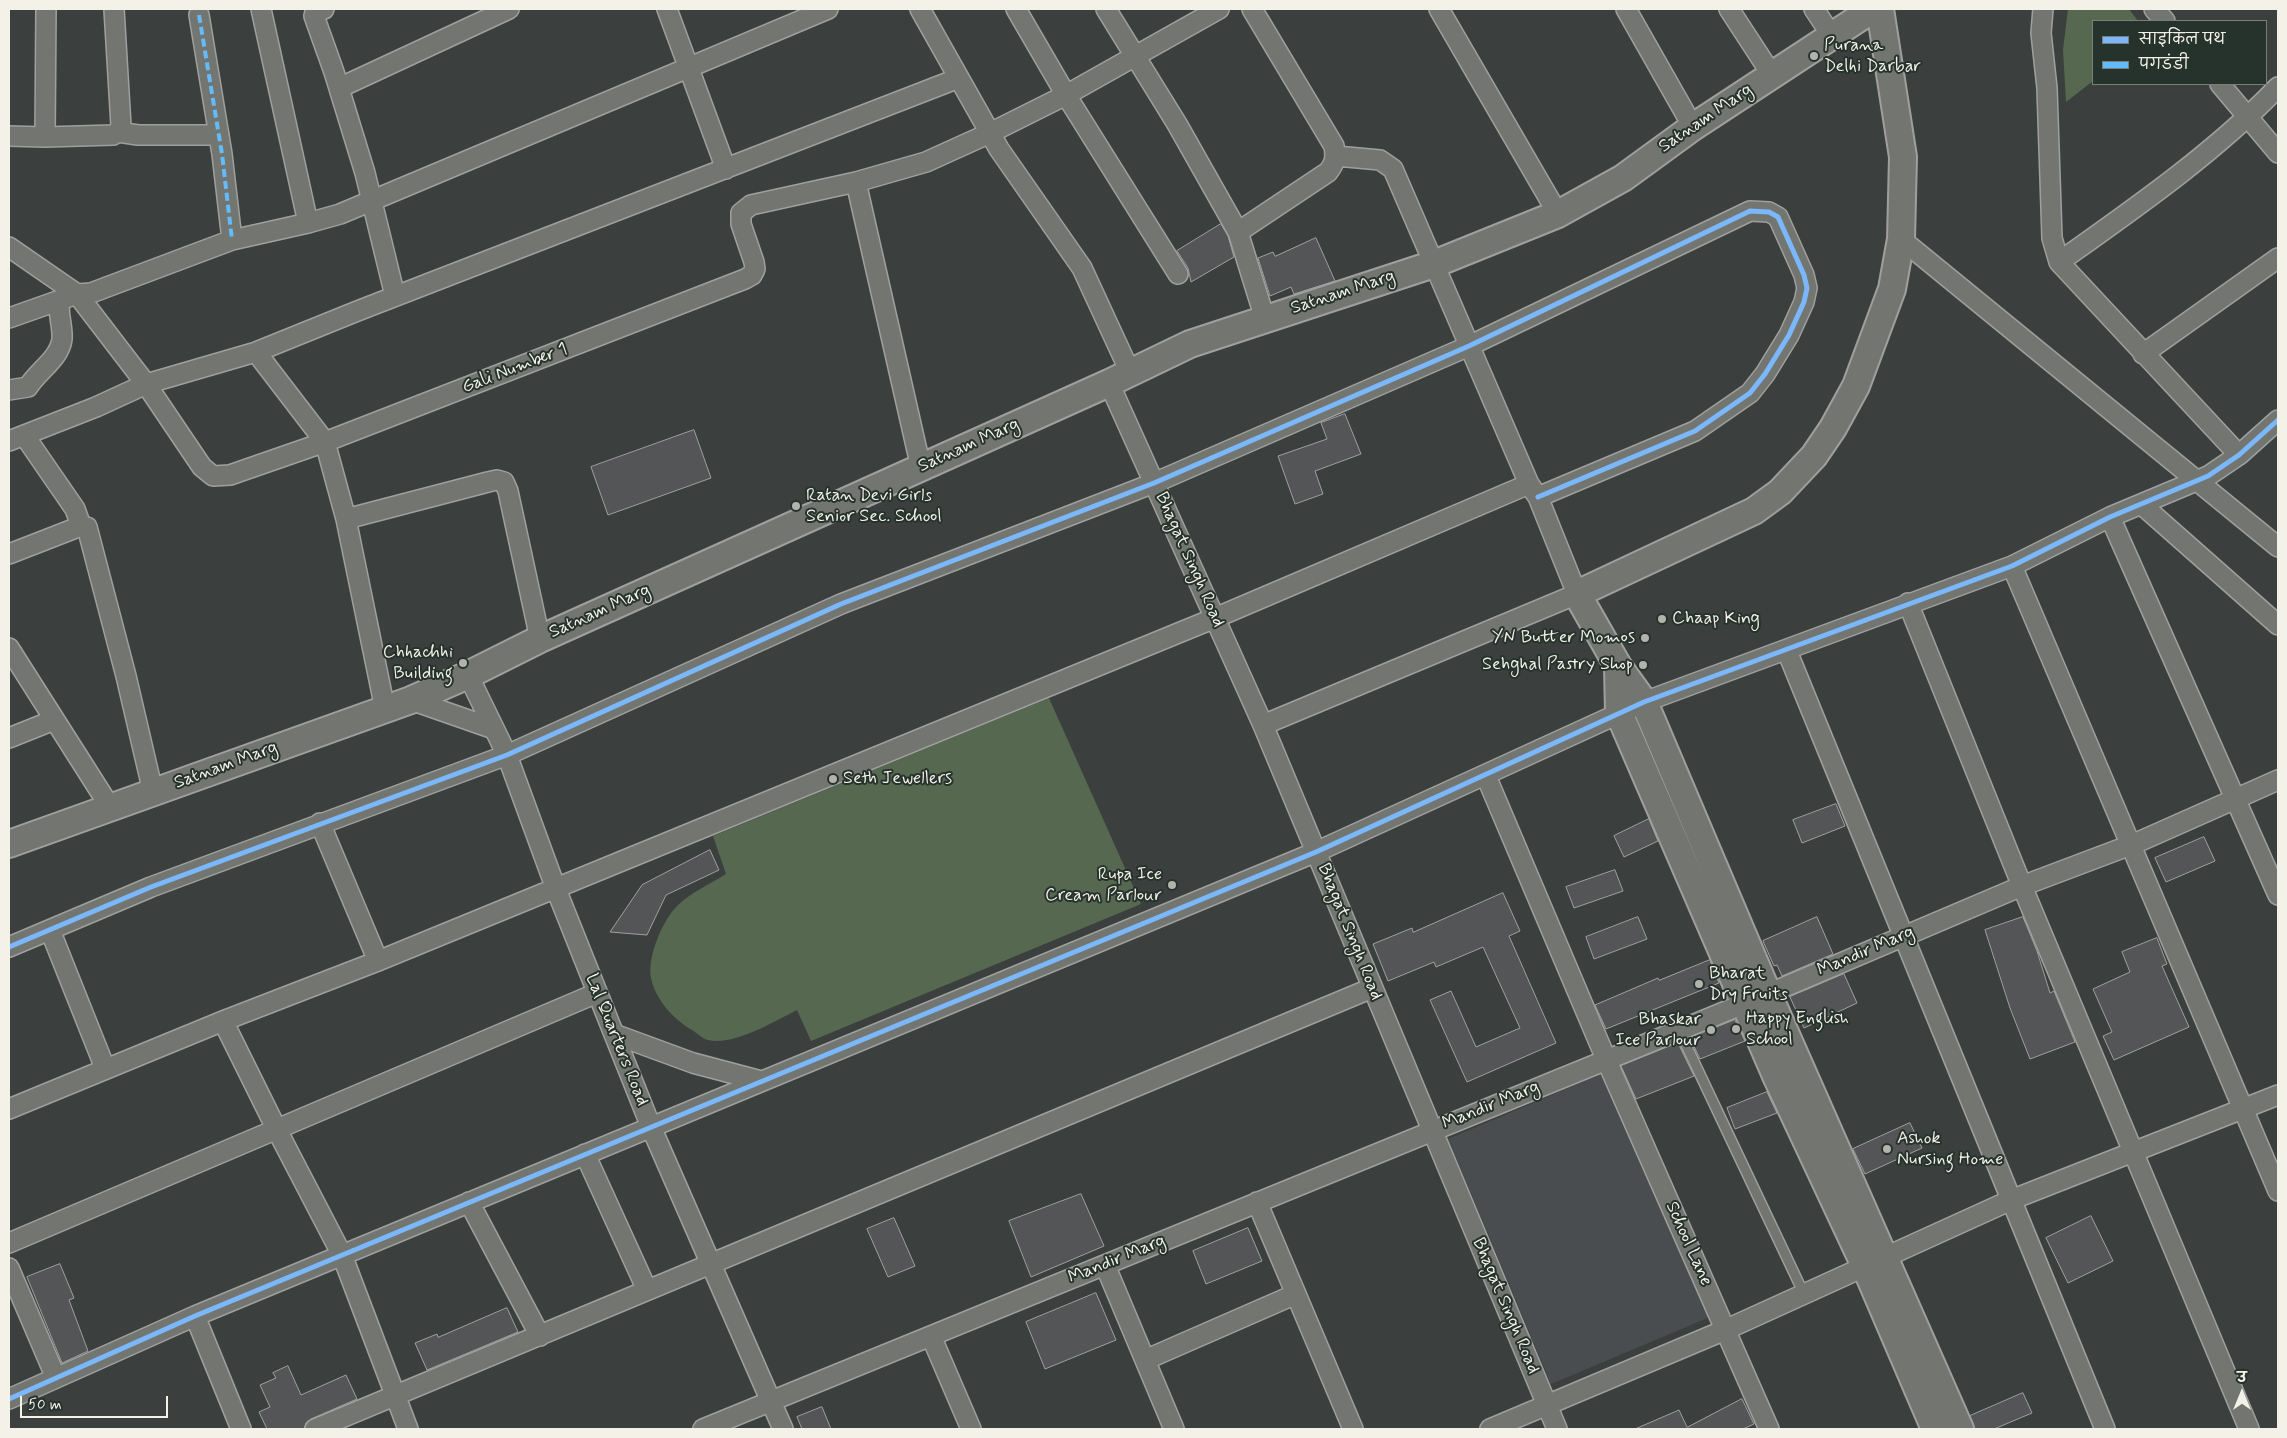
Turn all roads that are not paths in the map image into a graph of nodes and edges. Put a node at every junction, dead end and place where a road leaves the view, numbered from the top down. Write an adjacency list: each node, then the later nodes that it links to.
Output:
1 (46, 9): 39 (street)
2 (114, 9): 35 (street)
3 (261, 9): 46 (street)
4 (324, 9): 31 (street)
5 (509, 9): 21 (street)
6 (667, 9): 26 (street)
7 (828, 9): 26 (street)
8 (920, 9): 28 (street, Bhagat Singh Road)
9 (1016, 9): 32 (street)
10 (1106, 9): 25 (street)
11 (1219, 9): 25 (street)
12 (1252, 9): 41 (street)
13 (1439, 9): 45 (street)
14 (1626, 9): 34 (street)
15 (1729, 9): 27 (street)
16 (1814, 9): 24 (street)
17 (1873, 9): 24 (street, Satnam Marg)
18 (1880, 9): 48 (street)
19 (2043, 9): 52 (street)
20 (2154, 9): 23 (street)
21 (487, 13): 31 (street)
22 (199, 15): 37 (street)
23 (2164, 20)
24 (1832, 36): 27 (street, Satnam Marg)
25 (1136, 57): 32 (street); 47 (street)
26 (688, 69): 42 (street); 44 (street)
27 (1772, 74): 34 (street, Satnam Marg)
28 (959, 78): 36 (street, Bhagat Singh Road); 42 (street)
29 (2221, 85): 33 (street)
30 (2278, 87): 33 (street)
31 (339, 88): 44 (street)
32 (1066, 95): 36 (street); 54 (street)
33 (2249, 117): 40 (street); 52 (street)
34 (1693, 126): 45 (street, Satnam Marg)
35 (118, 132): 37 (street); 39 (street)
36 (990, 133): 43 (street); 62 (street, Bhagat Singh Road)
37 (219, 135): 49 (street)
38 (9, 136): 39 (street)
39 (45, 137)
40 (2278, 153)
41 (1336, 156): 47 (street); 53 (street)
42 (726, 169): 55 (street)
43 (856, 182): 67 (street, Gali Number 1); 69 (street)
44 (372, 201): 46 (street); 55 (street)
45 (1558, 214): 53 (street, Satnam Marg)
46 (308, 223): 49 (street)
47 (1238, 232): 58 (street)
48 (1901, 239): 70 (street); 80 (street)
49 (232, 240): 56 (street)
50 (9, 247): 56 (street)
51 (2278, 258): 61 (street)
52 (2059, 262): 61 (street)
53 (1434, 264): 58 (street, Satnam Marg); 59 (street)
54 (1178, 274)
55 (395, 296): 60 (street)
56 (69, 297): 57 (street); 63 (street); 64 (street)
57 (9, 318)
58 (1265, 319): 62 (street, Satnam Marg)
59 (1469, 346): 71 (street); 72 (street); 72 (street)
60 (256, 352): 63 (street); 67 (street)
61 (2143, 354): 68 (street)
62 (1119, 378): 69 (street, Satnam Marg); 71 (street, Bhagat Singh Road)
63 (146, 384): 66 (street); 67 (street, Gali Number 1)
64 (9, 390)
65 (2278, 420): 68 (street)
66 (16, 438): 76 (street)
67 (325, 442): 75 (street)
68 (2239, 455): 70 (street)
69 (921, 468): 84 (street, Satnam Marg)
70 (2196, 481): 73 (street); 77 (street)
71 (1154, 483): 82 (street, Bhagat Singh Road); 97 (street)
72 (1533, 490): 80 (street); 82 (street)
73 (2141, 504): 74 (street); 83 (street)
74 (2110, 517): 79 (street); 101 (street)
75 (346, 519): 84 (street); 91 (street)
76 (81, 526): 78 (street); 100 (street)
77 (2278, 547)
78 (9, 554)
79 (2012, 566): 81 (street); 105 (street)
80 (1577, 594): 87 (street); 94 (street)
81 (1908, 603): 86 (street); 107 (street)
82 (1215, 618): 94 (street, Bhagat Singh Road); 108 (street)
83 (2278, 625)
84 (540, 639): 88 (street, Satnam Marg)
85 (9, 648): 93 (street)
86 (1787, 651): 90 (street); 111 (street)
87 (1618, 666): 90 (street); 92 (street)
88 (468, 675): 89 (street, Satnam Marg); 95 (street, Lal Quarters Road)
89 (411, 700): 91 (street, Satnam Marg); 95 (street)
90 (1644, 702): 92 (street); 116 (street)
91 (384, 709): 100 (street, Satnam Marg)
92 (1619, 713): 98 (street); 116 (street)
93 (54, 720): 96 (street); 102 (street)
94 (1263, 725): 106 (street, Bhagat Singh Road)
95 (494, 729): 97 (street, Lal Quarters Road)
96 (9, 738)
97 (507, 755): 103 (street); 108 (street, Lal Quarters Road)
98 (1486, 776): 106 (street); 120 (street, School Lane)
99 (2278, 780): 101 (street, Mandir Marg)
100 (153, 792): 102 (street, Satnam Marg)
101 (2237, 798): 105 (street, Mandir Marg); 109 (street)
102 (110, 808): 104 (street, Satnam Marg)
103 (320, 823): 110 (street); 113 (street)
104 (9, 844)
105 (2132, 845): 107 (street, Mandir Marg); 124 (street)
106 (1316, 852): 114 (street, Bhagat Singh Road); 122 (street)
107 (2022, 886): 111 (street, Mandir Marg); 129 (street)
108 (556, 888): 113 (street); 115 (street, Lal Quarters Road)
109 (2278, 895)
110 (50, 930): 112 (street); 121 (street)
111 (1903, 936): 116 (street, Mandir Marg); 132 (street)
112 (9, 947)
113 (378, 962): 117 (street)
114 (1372, 988): 128 (street, Bhagat Singh Road); 138 (street)
115 (597, 993): 119 (street, Lal Quarters Road); 127 (street)
116 (1756, 999): 118 (street, Mandir Marg); 137 (street)
117 (223, 1021): 121 (street); 127 (street)
118 (1679, 1030): 120 (street, Mandir Marg); 143 (lane)
119 (614, 1034): 122 (street); 126 (street, Lal Quarters Road)
120 (1606, 1059): 128 (street, Mandir Marg); 145 (street, School Lane)
121 (105, 1068): 125 (street)
122 (761, 1081): 126 (street)
123 (2278, 1095): 124 (street)
124 (2243, 1108): 129 (street); 131 (street)
125 (9, 1109)
126 (651, 1127): 130 (street); 138 (street, Lal Quarters Road)
127 (277, 1130): 135 (street); 136 (street)
128 (1431, 1131): 134 (street, Mandir Marg); 153 (street, Bhagat Singh Road)
129 (2133, 1151): 132 (street); 168 (street)
130 (585, 1154): 133 (street); 141 (street)
131 (2278, 1191)
132 (2012, 1200): 137 (street); 167 (street)
133 (469, 1202): 136 (street); 146 (street)
134 (1257, 1202): 139 (street, Mandir Marg); 142 (street)
135 (9, 1243)
136 (342, 1255): 144 (street); 150 (street)
137 (1875, 1261): 143 (street); 165 (street); 166 (street)
138 (711, 1263): 141 (street); 152 (street, Lal Quarters Road)
139 (1104, 1265): 147 (street, Mandir Marg); 148 (street)
140 (9, 1268): 149 (street)
141 (647, 1290): 146 (street)
142 (1296, 1294): 148 (street); 161 (street)
143 (1804, 1294): 145 (street)
144 (195, 1316): 149 (street); 154 (street)
145 (1725, 1330): 153 (street); 164 (street, School Lane)
146 (540, 1336): 150 (street)
147 (931, 1336): 152 (street, Mandir Marg); 159 (street)
148 (1145, 1360): 160 (street)
149 (56, 1378): 151 (street)
150 (394, 1397): 155 (street); 156 (street)
151 (9, 1399)
152 (772, 1401): 157 (street, Mandir Marg); 158 (street, Lal Quarters Road)
153 (1546, 1404): 162 (street); 163 (street, Bhagat Singh Road)
154 (240, 1429)
155 (315, 1429)
156 (408, 1429)
157 (703, 1429)
158 (783, 1429)
159 (971, 1429)
160 (1174, 1429)
161 (1353, 1429)
162 (1490, 1429)
163 (1557, 1429)
164 (1769, 1429)
165 (1935, 1429)
166 (1960, 1429)
167 (2105, 1429)
168 (2249, 1429)

